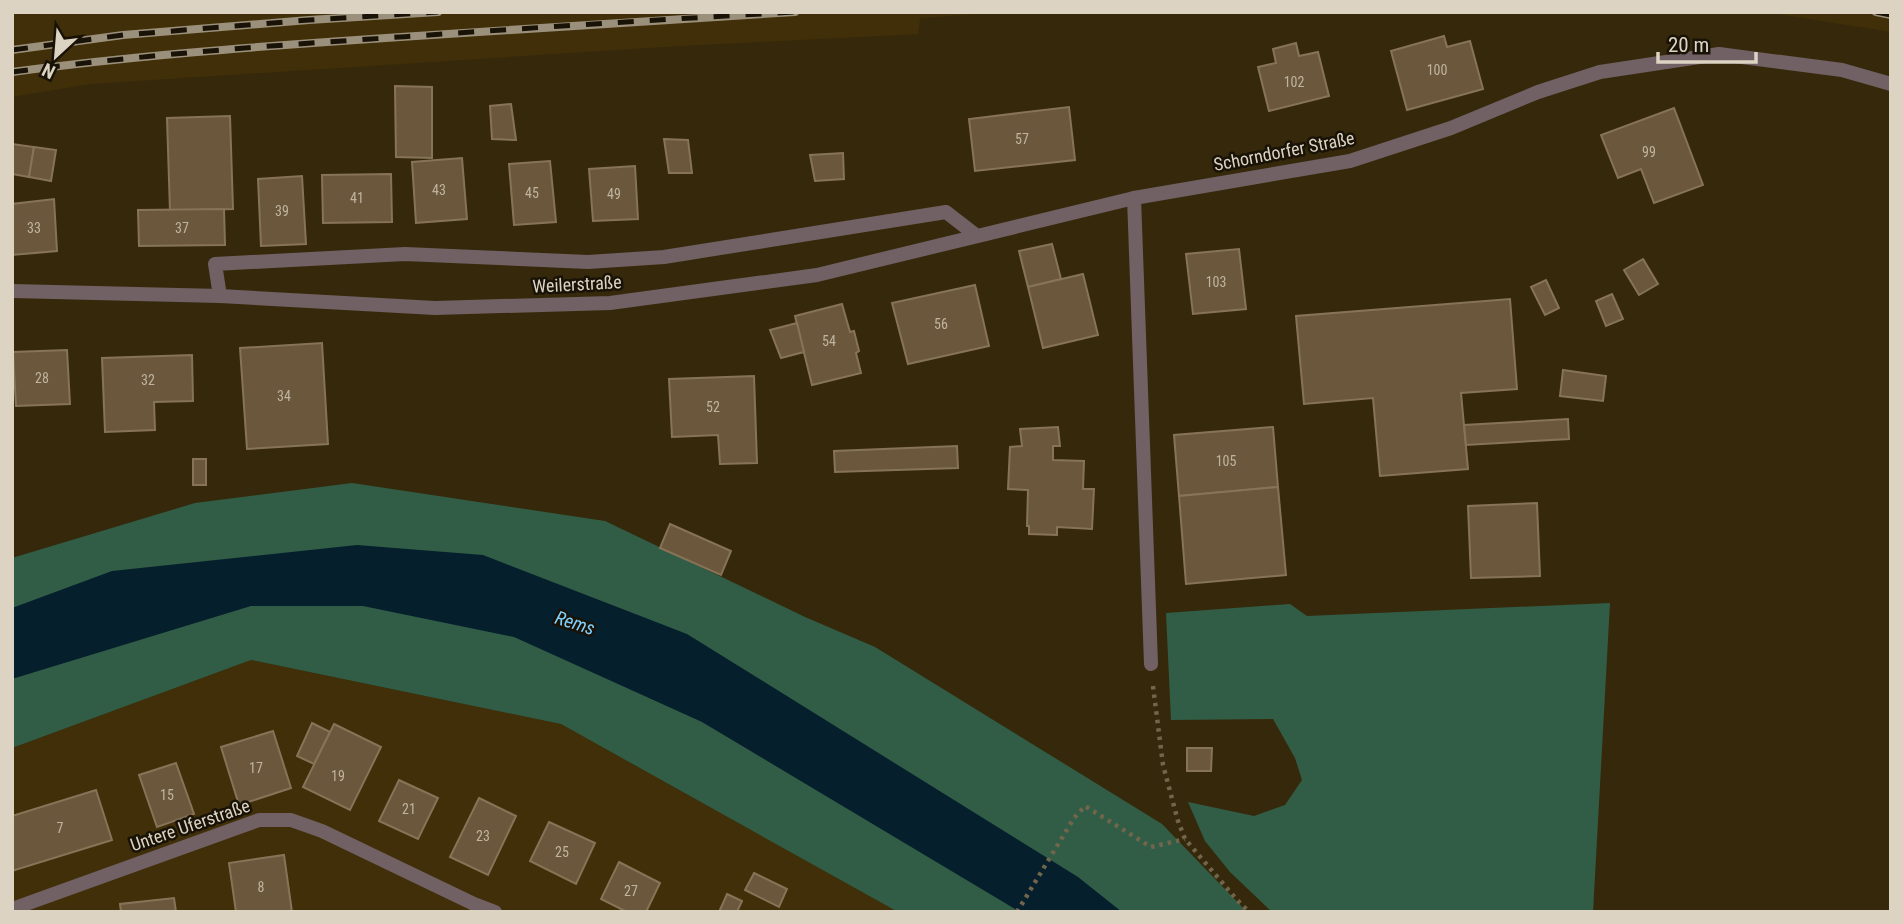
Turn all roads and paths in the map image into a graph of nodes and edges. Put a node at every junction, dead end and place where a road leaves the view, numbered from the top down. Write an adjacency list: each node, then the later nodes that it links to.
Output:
1 (1891, 84): 2 (street, Schorndorfer Straße)
2 (1134, 198): 3 (street, Weilerstraße); 6 (street)
3 (977, 236): 5 (street, Weilerstraße); 5 (street)
4 (12, 291): 5 (street, Weilerstraße)
5 (220, 296)
6 (1151, 664): 7 (path)
7 (1185, 839): 10 (path); 11 (path)
8 (12, 909): 9 (street, Untere Uferstraße)
9 (495, 912)
10 (1017, 912)
11 (1249, 912)

